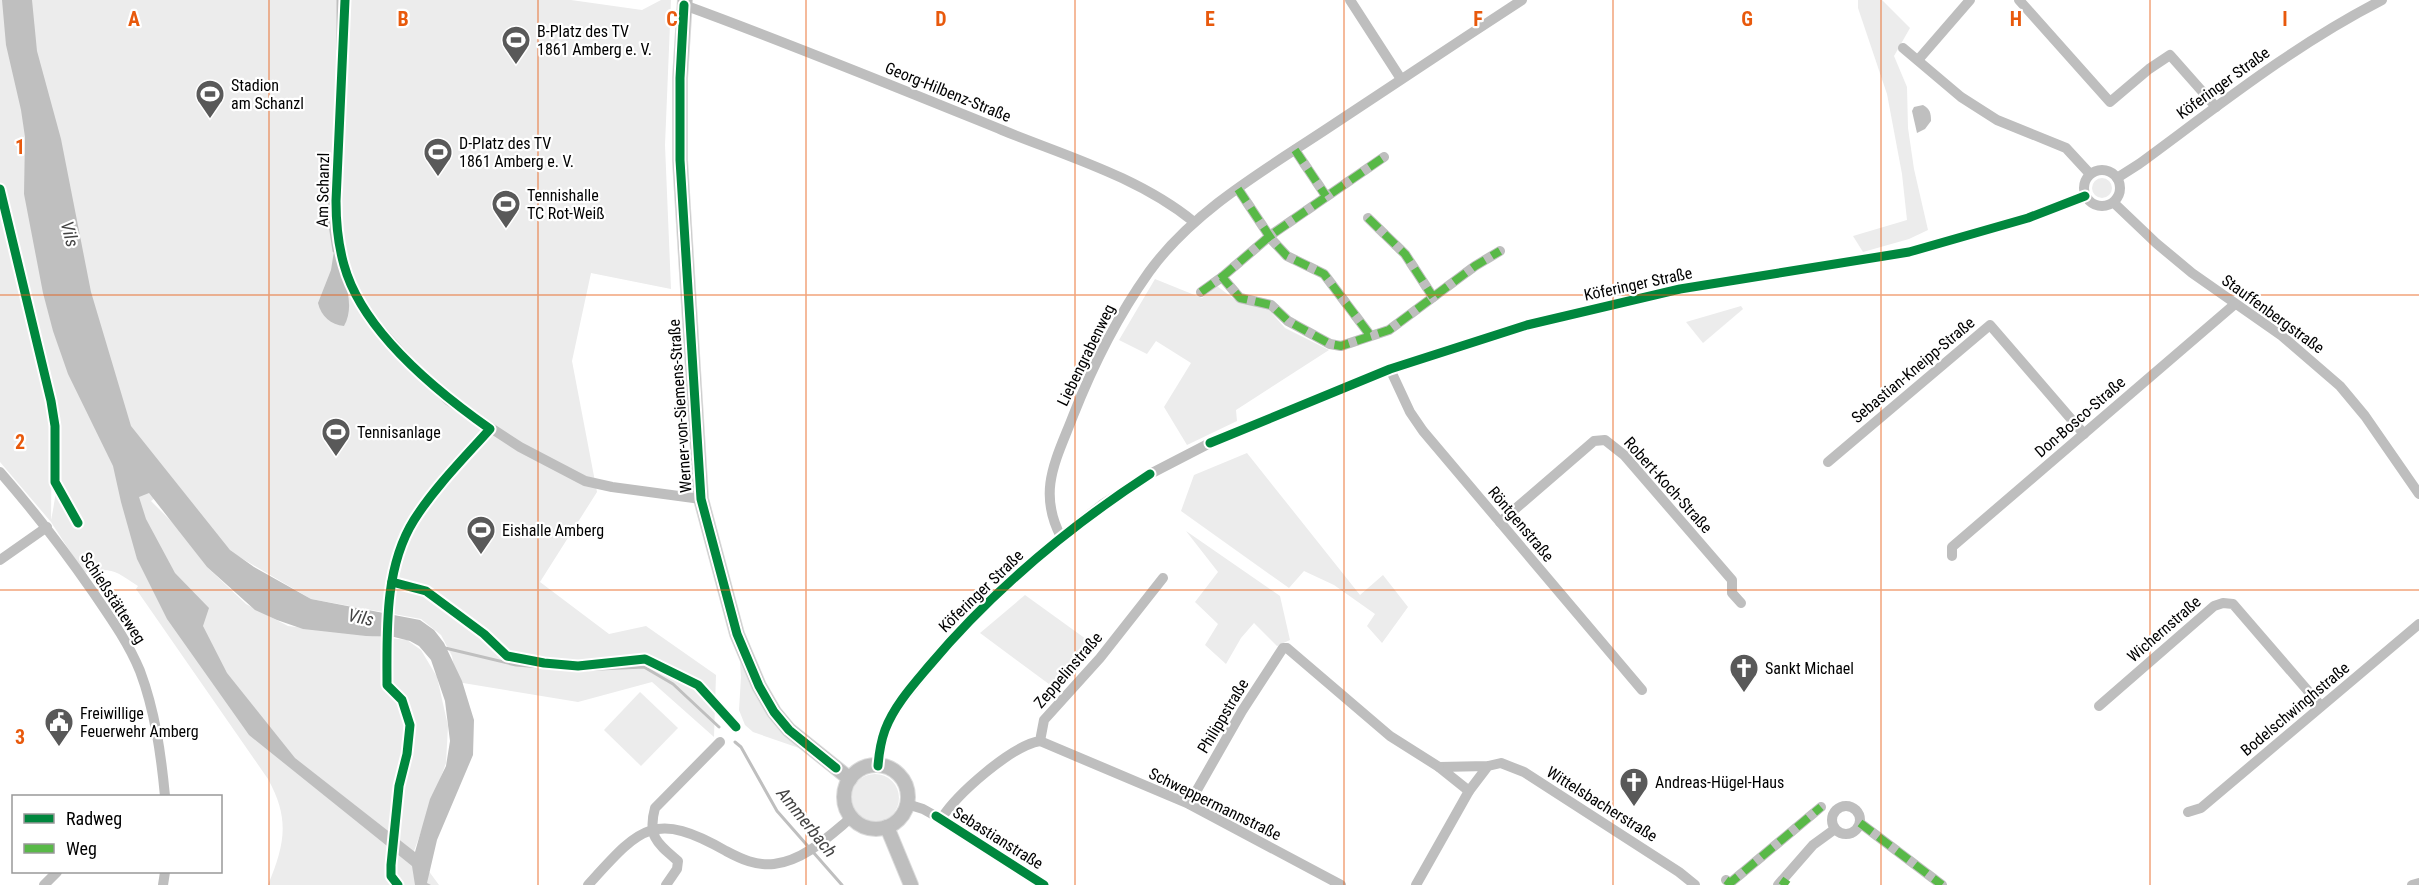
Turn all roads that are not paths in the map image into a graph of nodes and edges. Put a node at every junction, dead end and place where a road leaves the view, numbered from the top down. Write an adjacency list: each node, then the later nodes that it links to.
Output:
1 (345, 0): 34 (street, Am Schanzl)
2 (1350, 0): 10 (street)
3 (1522, 0): 10 (street, Liebengrabenweg)
4 (1970, 0): 9 (street)
5 (2019, 0): 11 (street)
6 (2382, 0): 11 (street, Köferinger Straße)
7 (685, 3): 21 (street, Georg-Hilbenz-Straße); 34 (main road, Werner-von-Siemens-Straße)
8 (1903, 48): 9 (street)
9 (1918, 60): 14 (street)
10 (1401, 79): 12 (street, Liebengrabenweg)
11 (2216, 107): 15 (street, Köferinger Straße)
12 (1295, 150): 16 (street, Liebengrabenweg); 17 (street)
13 (1384, 157): 17 (street)
14 (2090, 174): 15 (street); 18 (street)
15 (2117, 178): 19 (street)
16 (1238, 189): 21 (street, Liebengrabenweg); 22 (street)
17 (1326, 196): 22 (street)
18 (2085, 196): 19 (street); 29 (street, Köferinger Straße)
19 (2114, 203): 27 (street, Stauffenbergstraße)
20 (1368, 218): 26 (street)
21 (1194, 222): 37 (street, Liebengrabenweg)
22 (1271, 236): 24 (street); 28 (street)
23 (1500, 251): 26 (street)
24 (1222, 277): 25 (street); 28 (street)
25 (1201, 292)
26 (1432, 297): 28 (street)
27 (2235, 304): 30 (street, Don-Bosco-Straße); 33 (street, Stauffenbergstraße)
28 (1370, 335)
29 (1390, 369): 35 (street, Röntgenstraße); 37 (street, Köferinger Straße)
30 (2084, 434): 31 (street, Sebastian-Kneipp-Straße); 38 (street, Don-Bosco-Straße)
31 (1828, 462)
32 (0, 472): 36 (street, Schießstätteweg)
33 (2419, 494)
34 (701, 499): 51 (main road, Werner-von-Siemens-Straße)
35 (1500, 522): 41 (street, Robert-Koch-Straße); 43 (street, Röntgenstraße)
36 (47, 527): 39 (street); 53 (street, Schießstätteweg)
37 (1061, 537): 48 (street, Köferinger Straße)
38 (1952, 556)
39 (0, 560)
40 (1163, 578): 46 (street, Zeppelinstraße)
41 (1741, 603)
42 (2419, 624): 45 (street, Bodelschwinghstraße)
43 (1642, 690)
44 (2099, 706): 45 (street, Wichernstraße)
45 (2321, 706): 57 (street, Bodelschwinghstraße)
46 (1040, 741): 55 (street, Schweppermannstraße); 59 (street)
47 (720, 742): 62 (street)
48 (878, 765): 51 (main road); 54 (main road)
49 (1488, 766): 50 (street, Wittelsbacherstraße); 52 (street); 75 (street, Wittelsbacherstraße)
50 (1439, 767): 52 (street); 55 (street, Philippstraße)
51 (850, 778): 58 (main road)
52 (1469, 791): 74 (street)
53 (165, 795)
54 (907, 804): 59 (street, Sebastianstraße); 61 (main road)
55 (1189, 804): 73 (street, Schweppermannstraße)
56 (1821, 807): 65 (street)
57 (2188, 812)
58 (852, 817): 61 (main road); 62 (street)
59 (941, 819): 72 (street, Sebastianstraße)
60 (1860, 823): 63 (street); 63 (street); 76 (street)
61 (887, 827): 71 (main road)
62 (652, 829): 69 (street); 70 (street)
63 (1834, 829): 66 (street)
64 (56, 873): 68 (street)
65 (1726, 880)
66 (1782, 883)
67 (2419, 883): 77 (street)
68 (44, 885)
69 (588, 885)
70 (666, 885)
71 (911, 885)
72 (1044, 885)
73 (1341, 885)
74 (1416, 885)
75 (1695, 885)
76 (1942, 885)
77 (2412, 885)

